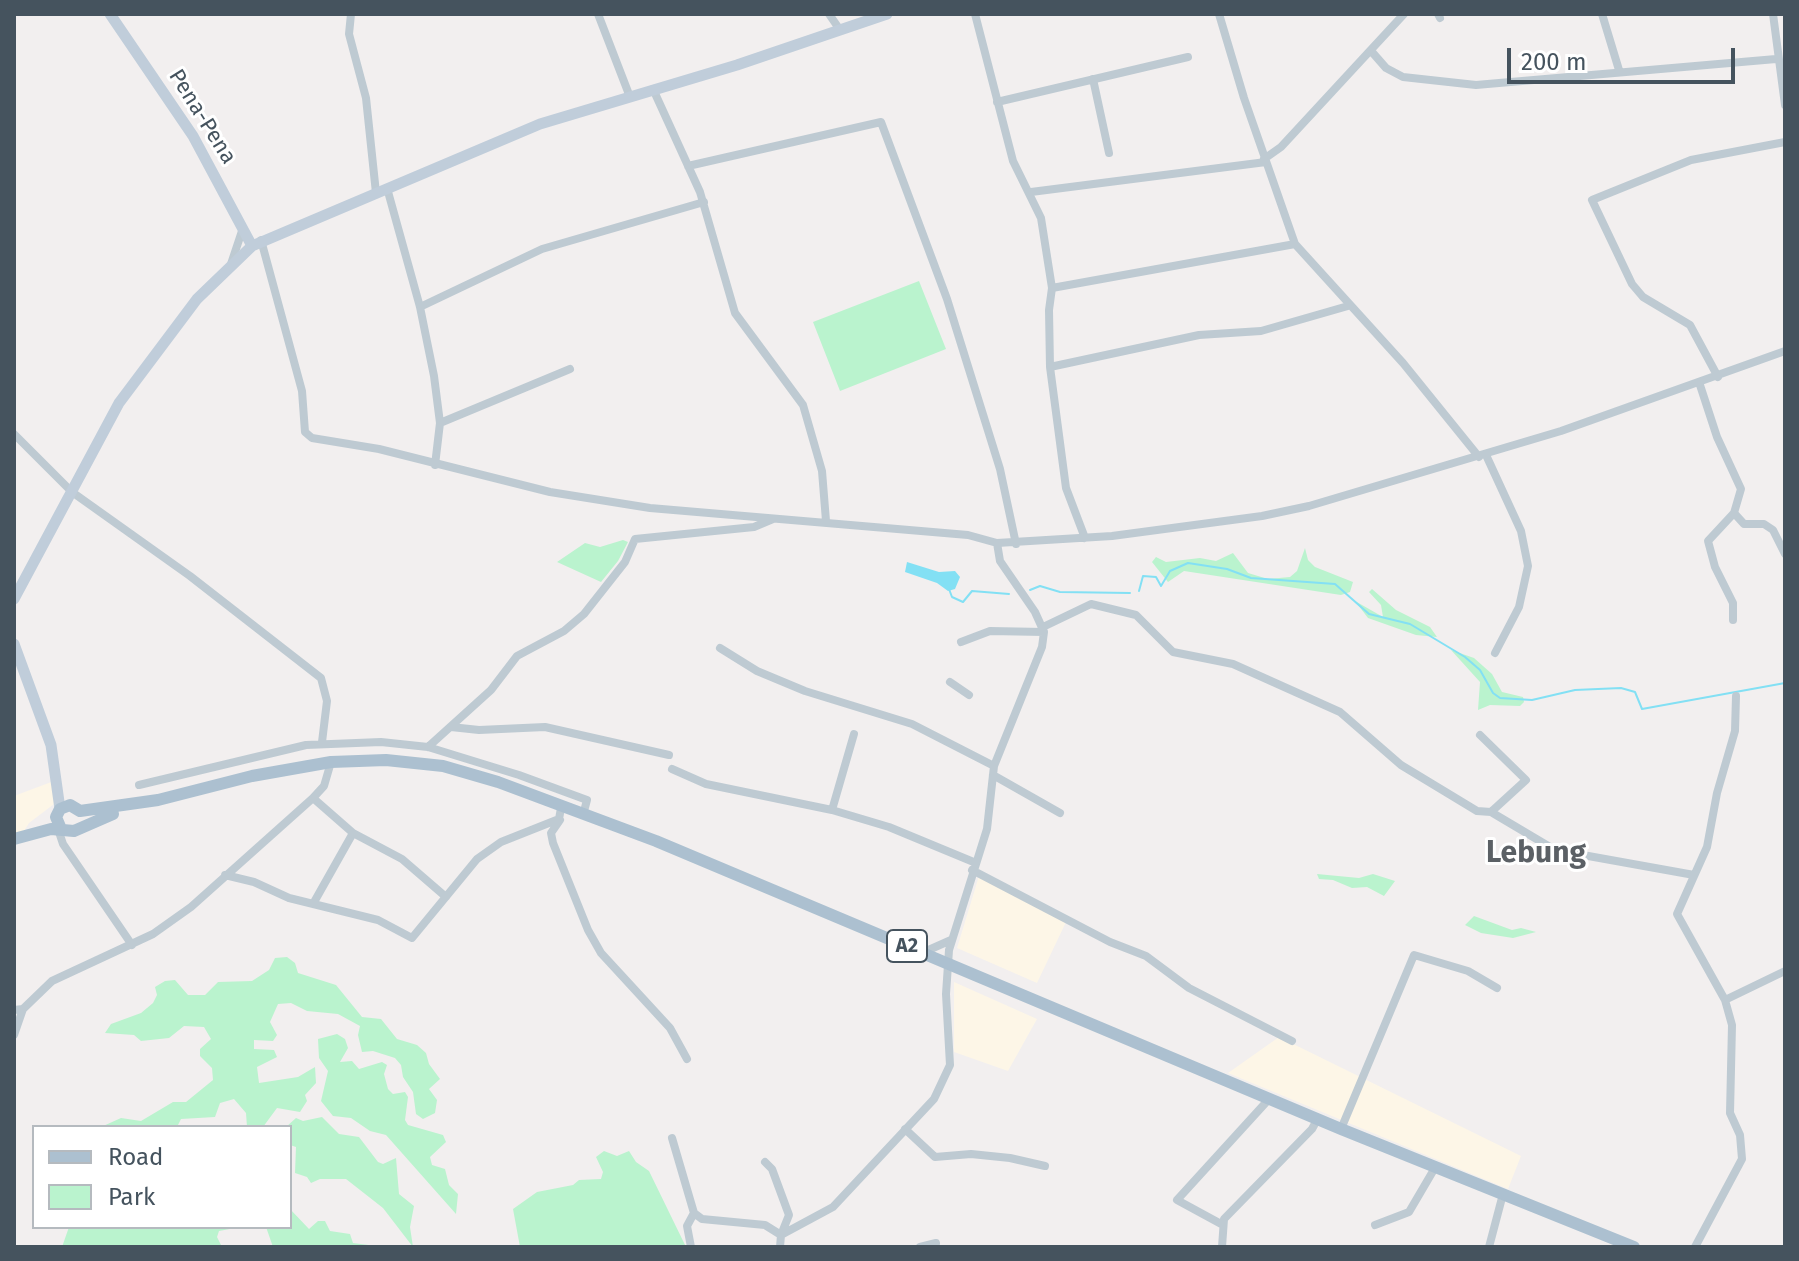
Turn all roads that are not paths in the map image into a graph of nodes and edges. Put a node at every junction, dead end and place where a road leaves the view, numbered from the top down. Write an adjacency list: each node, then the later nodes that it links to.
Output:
1 (110, 14): 28 (main road, Pena-Pena)
2 (351, 14): 25 (street)
3 (598, 14): 18 (street)
4 (829, 14): 11 (street)
5 (887, 14): 11 (main road)
6 (975, 14): 19 (street)
7 (1219, 14): 23 (street)
8 (1404, 14): 12 (street)
9 (1602, 14): 15 (street)
10 (1773, 14): 14 (street)
11 (840, 30): 17 (main road)
12 (1372, 52): 15 (street); 23 (street)
13 (1188, 57): 16 (street)
14 (1776, 59): 15 (street); 20 (street)
15 (1619, 70)
16 (1093, 79): 19 (street); 22 (street)
17 (653, 89): 18 (main road); 24 (street)
18 (630, 97): 25 (main road)
19 (997, 102): 26 (street)
20 (1785, 105)
21 (1785, 142): 38 (street)
22 (1109, 153)
23 (1265, 161): 26 (street); 30 (street)
24 (688, 166): 27 (street); 50 (street)
25 (382, 190): 29 (main road); 34 (street)
26 (1031, 192): 32 (street)
27 (704, 202): 34 (street); 47 (street)
28 (243, 228): 29 (main road, Pena-Pena); 31 (street)
29 (256, 243): 31 (main road); 43 (street)
30 (1295, 244): 32 (street); 33 (street)
31 (231, 265): 44 (main road)
32 (1052, 288): 36 (street)
33 (1348, 306): 36 (street); 42 (street)
34 (420, 307): 40 (street)
35 (1785, 351): 38 (street)
36 (1050, 367): 48 (street)
37 (570, 369): 40 (street)
38 (1718, 377): 39 (street)
39 (1699, 382): 42 (street); 45 (street)
40 (440, 423): 43 (street)
41 (14, 434): 44 (street)
42 (1482, 456): 48 (street); 58 (street)
43 (435, 465): 46 (street)
44 (72, 492): 52 (main road); 65 (street)
45 (1734, 513): 51 (street); 53 (street)
46 (774, 519): 47 (street); 62 (street)
47 (826, 521): 49 (street)
48 (1085, 538): 50 (street)
49 (997, 543): 50 (street); 54 (street)
50 (1016, 544)
51 (1785, 554)
52 (14, 599)
53 (1733, 620)
54 (1043, 630): 55 (street); 71 (street); 76 (street)
55 (961, 642)
56 (14, 644): 80 (main road)
57 (720, 648): 71 (street)
58 (1495, 653)
59 (950, 682): 60 (street)
60 (969, 695)
61 (1736, 696): 85 (street)
62 (451, 727): 66 (street); 67 (street)
63 (854, 734): 75 (street)
64 (1480, 735): 76 (street)
65 (322, 742): 66 (street); 68 (street)
66 (428, 747): 79 (street)
67 (669, 755)
68 (227, 761): 72 (street); 73 (street)
69 (331, 762): 72 (main road, A2); 74 (street); 78 (main road, A2)
70 (672, 769): 75 (street)
71 (993, 770): 77 (street); 83 (street)
72 (232, 781): 80 (main road, A2)
73 (139, 785)
74 (313, 798): 81 (street); 84 (street)
75 (832, 810): 83 (street)
76 (1491, 812): 85 (street)
77 (1060, 813)
78 (560, 814): 79 (main road, A2); 86 (street); 98 (street)
79 (583, 816): 90 (main road, A2)
80 (66, 818): 82 (main road, A2); 89 (street)
81 (353, 833): 86 (street); 87 (street)
82 (14, 836)
83 (974, 866): 88 (street); 97 (street)
84 (225, 875): 87 (street); 89 (street)
85 (1694, 875): 94 (street)
86 (446, 897): 87 (street)
87 (313, 904)
88 (952, 938): 90 (street); 91 (street)
89 (132, 945): 95 (street)
90 (923, 953): 91 (main road, A2)
91 (947, 962): 99 (main road, A2); 101 (street)
92 (1785, 971): 94 (street)
93 (1497, 988): 102 (street)
94 (1725, 1000): 119 (street)
95 (18, 1009): 96 (street)
96 (14, 1035)
97 (1292, 1041)
98 (687, 1059)
99 (1270, 1097): 100 (main road, A2); 109 (street)
100 (1318, 1118): 102 (main road, A2); 109 (street)
101 (905, 1129): 106 (street); 111 (street)
102 (1341, 1129): 105 (main road, A2)
103 (672, 1138): 108 (street)
104 (765, 1162): 111 (street)
105 (1436, 1165): 107 (main road, A2); 110 (street)
106 (1045, 1166)
107 (1503, 1194): 117 (street); 118 (main road, A2)
108 (694, 1213): 111 (street); 113 (street)
109 (1223, 1225): 116 (street)
110 (1375, 1225)
111 (781, 1235): 114 (street)
112 (936, 1243): 115 (street)
113 (691, 1247)
114 (780, 1247)
115 (920, 1247)
116 (1222, 1247)
117 (1489, 1247)
118 (1634, 1247)
119 (1695, 1247)

